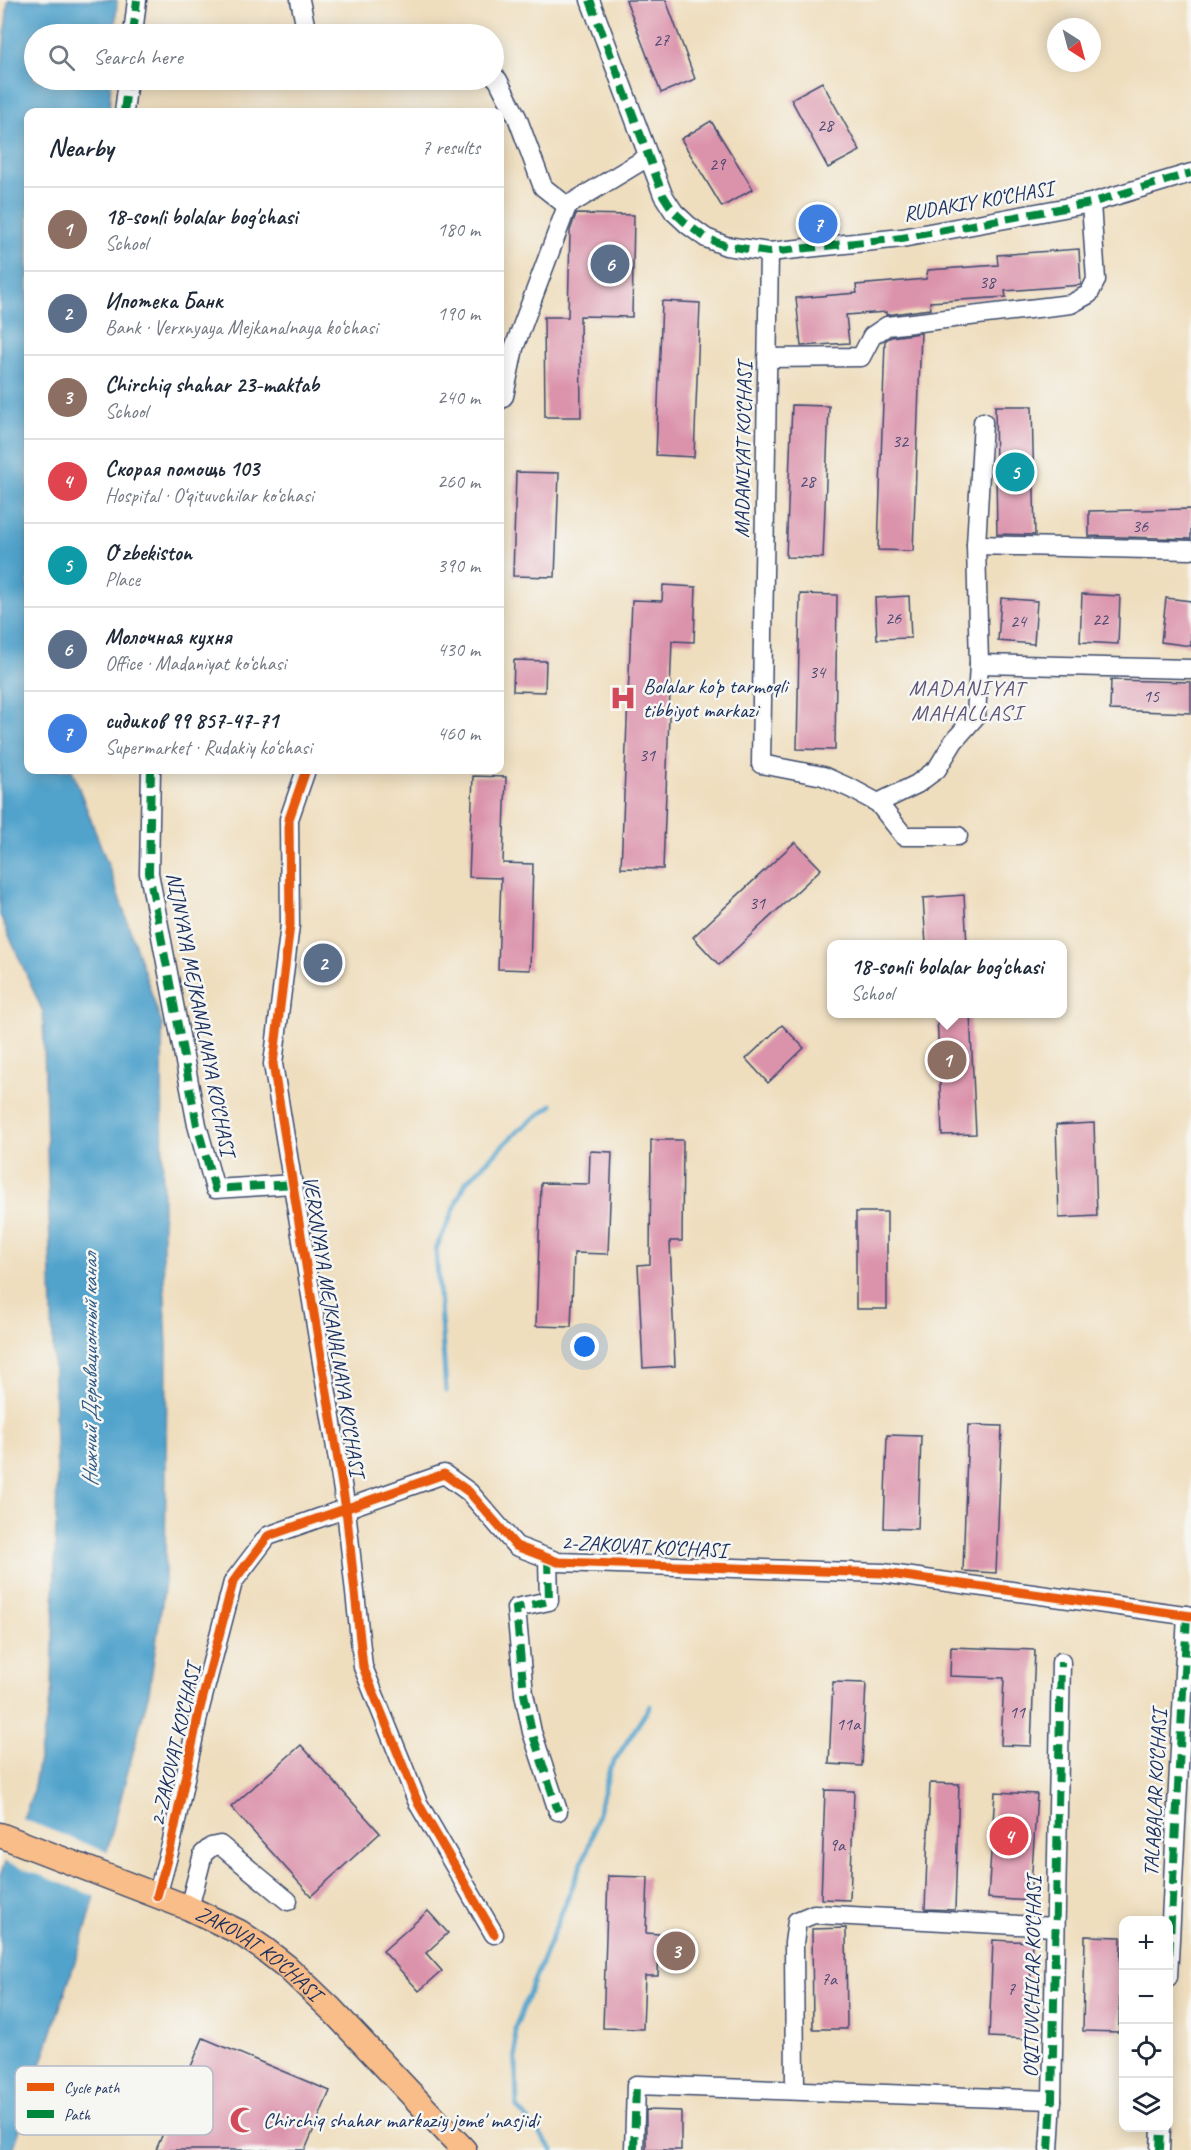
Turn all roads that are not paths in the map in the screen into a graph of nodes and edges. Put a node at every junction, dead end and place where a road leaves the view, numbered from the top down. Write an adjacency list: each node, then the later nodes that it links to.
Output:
1 (137, 0): 4 (street)
2 (300, 0): 5 (street)
3 (590, 0): 9 (street)
4 (134, 24)
5 (305, 24)
6 (127, 90): 8 (street)
7 (503, 90): 12 (street)
8 (124, 108)
9 (648, 157): 12 (street); 13 (street)
10 (1191, 173): 11 (street, RUDAKIY KO‘CHASI)
11 (1091, 203): 13 (street, RUDAKIY KO‘CHASI); 14 (street)
12 (567, 206): 15 (street)
13 (769, 252): 14 (street, MADANIYAT KO‘CHASI)
14 (767, 358): 23 (street, MADANIYAT KO‘CHASI)
15 (504, 396)
16 (983, 422): 17 (street)
17 (976, 545): 18 (street); 19 (street)
18 (1191, 550)
19 (979, 664): 20 (street); 23 (street)
20 (1191, 669)
21 (151, 774): 25 (street, NIJNYAYA MEJKANALNAYA KO‘CHASI)
22 (305, 774): 25 (street, VERXNYAYA MEJKANALNAYA KO‘CHASI)
23 (878, 803): 24 (street, MADANIYAT KO‘CHASI)
24 (958, 836)
25 (293, 1184): 26 (street, VERXNYAYA MEJKANALNAYA KO‘CHASI)
26 (346, 1509): 27 (street, 2-ZAKOVAT KO‘CHASI); 32 (street, 2-ZAKOVAT KO‘CHASI); 36 (street, VERXNYAYA MEJKANALNAYA KO‘CHASI)
27 (548, 1558): 28 (street, 2-ZAKOVAT KO‘CHASI); 30 (street, 2-ZAKOVAT KO‘CHASI)
28 (1189, 1615): 37 (street, TALABALAR KO‘CHASI)
29 (1061, 1662): 35 (street, O‘QITUVCHILAR KO‘CHASI)
30 (558, 1811)
31 (0, 1835): 32 (main road, ZAKOVAT KO'CHASI)
32 (157, 1896): 34 (main road, ZAKOVAT KO'CHASI)
33 (288, 1901): 34 (street)
34 (189, 1908): 41 (main road, ZAKOVAT KO'CHASI)
35 (1055, 1927): 38 (street); 39 (street, O‘QITUVCHILAR KO‘CHASI)
36 (494, 1934)
37 (1168, 1970)
38 (795, 2090): 39 (street); 42 (street)
39 (1053, 2100): 43 (street, O‘QITUVCHILAR KO‘CHASI)
40 (1161, 2132): 44 (street)
41 (464, 2150)
42 (634, 2150)
43 (1049, 2150)
44 (1160, 2150)

